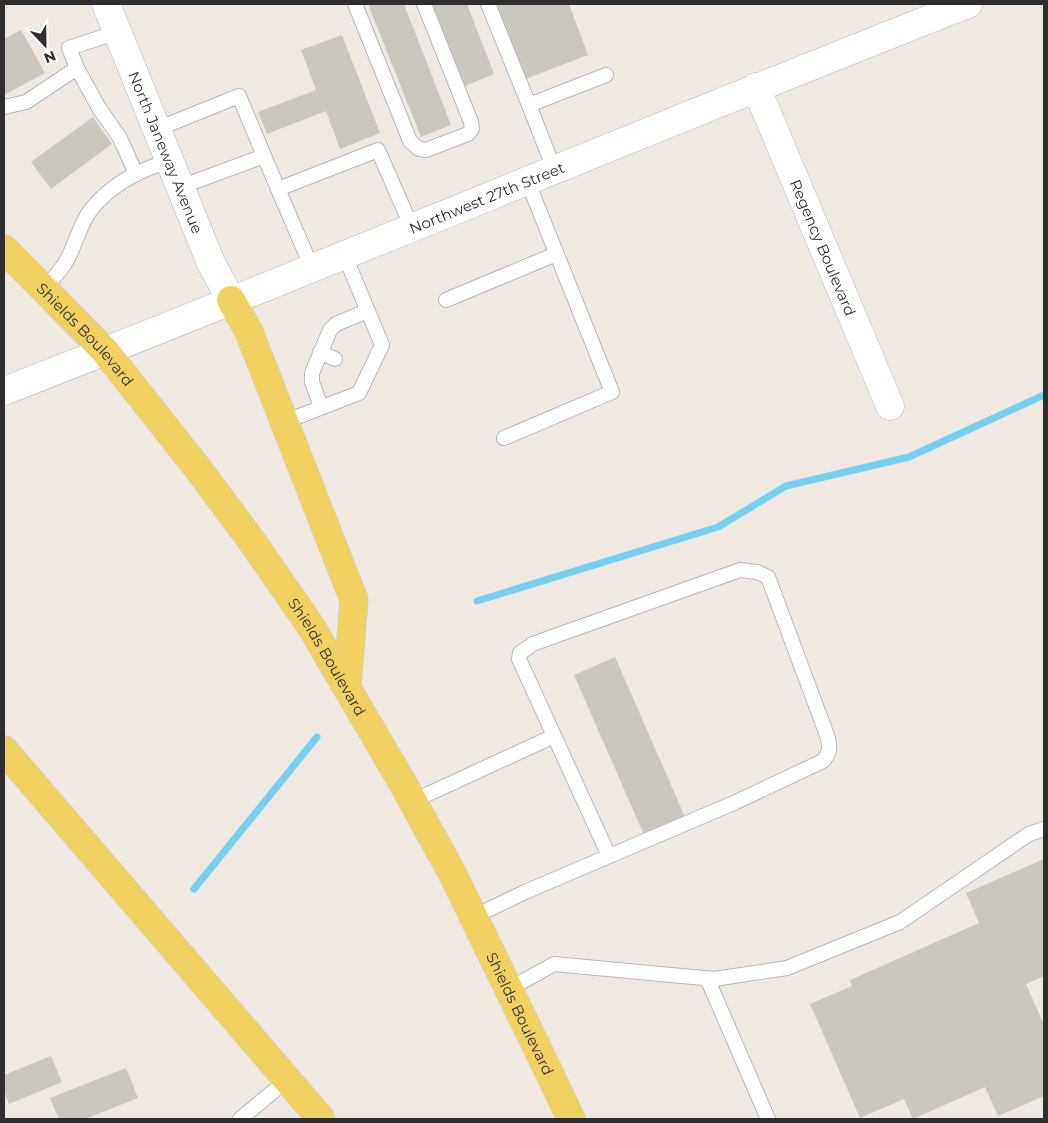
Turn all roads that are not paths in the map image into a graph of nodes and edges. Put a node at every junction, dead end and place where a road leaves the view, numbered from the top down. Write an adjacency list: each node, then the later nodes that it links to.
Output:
1 (106, 4): 6 (main road, North Janeway Avenue)
2 (355, 4): 3 (lane)
3 (424, 4)
4 (488, 4): 10 (lane)
5 (968, 4): 9 (main road, Northwest 27th Street)
6 (118, 32): 7 (lane); 12 (main road, North Janeway Avenue)
7 (77, 68): 11 (lane); 16 (lane)
8 (606, 75): 10 (lane)
9 (756, 87): 15 (main road, Northwest 27th Street); 33 (main road, Regency Boulevard)
10 (528, 105): 15 (lane)
11 (4, 107)
12 (157, 129): 13 (lane); 14 (main road, North Janeway Avenue)
13 (264, 156): 18 (lane); 19 (lane)
14 (170, 161): 16 (lane); 18 (main road, North Janeway Avenue)
15 (554, 169): 17 (main road, Northwest 27th Street)
16 (136, 174): 25 (lane)
17 (527, 180): 20 (main road, Northwest 27th Street); 22 (lane)
18 (180, 187): 26 (main road, North Janeway Avenue)
19 (278, 189): 20 (lane); 24 (lane)
20 (412, 228): 23 (main road, Northwest 27th Street)
21 (4, 249): 25 (main road, Shields Boulevard)
22 (556, 254): 27 (lane); 36 (lane)
23 (345, 256): 24 (main road, Northwest 27th Street); 28 (lane)
24 (312, 268): 26 (main road, Northwest 27th Street)
25 (44, 289): 29 (main road, Shields Boulevard)
26 (231, 300): 29 (main road, Northwest 27th Street); 35 (main road)
27 (446, 300)
28 (367, 311): 30 (lane); 34 (lane)
29 (105, 351): 32 (main road, Northwest 27th Street); 37 (main road, Shields Boulevard)
30 (320, 352): 31 (lane); 34 (lane)
31 (335, 359)
32 (4, 391)
33 (890, 406)
34 (321, 407): 35 (lane)
35 (284, 422): 37 (main road)
36 (504, 438)
37 (346, 686): 40 (main road, Shields Boulevard)
38 (554, 736): 40 (lane); 42 (lane); 42 (lane)
39 (4, 750): 46 (main road)
40 (413, 801): 43 (main road, Shields Boulevard)
41 (1044, 829): 44 (lane)
42 (609, 856): 43 (lane)
43 (473, 917): 45 (main road, Shields Boulevard)
44 (707, 978): 45 (lane); 50 (lane)
45 (509, 989): 49 (main road, Shields Boulevard)
46 (287, 1080): 47 (lane); 48 (main road)
47 (240, 1119)
48 (321, 1119)
49 (571, 1119)
50 (768, 1119)

